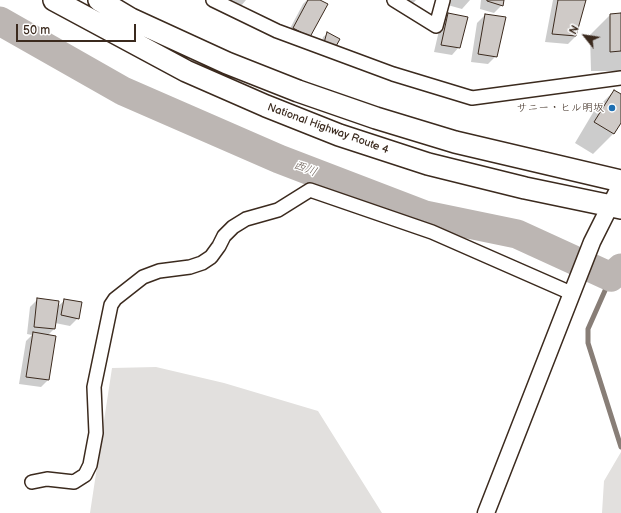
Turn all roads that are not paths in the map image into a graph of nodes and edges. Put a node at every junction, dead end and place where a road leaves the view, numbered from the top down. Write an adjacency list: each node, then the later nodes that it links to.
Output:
1 (54, 0): 9 (highway, National Highway Route 4)
2 (99, 0): 7 (highway)
3 (213, 0): 6 (street)
4 (394, 0): 5 (street)
5 (442, 0)
6 (621, 78)
7 (621, 181)
8 (621, 184): 9 (street)
9 (615, 207): 10 (street)
10 (574, 286): 11 (street); 12 (street)
11 (32, 482)
12 (486, 513)

